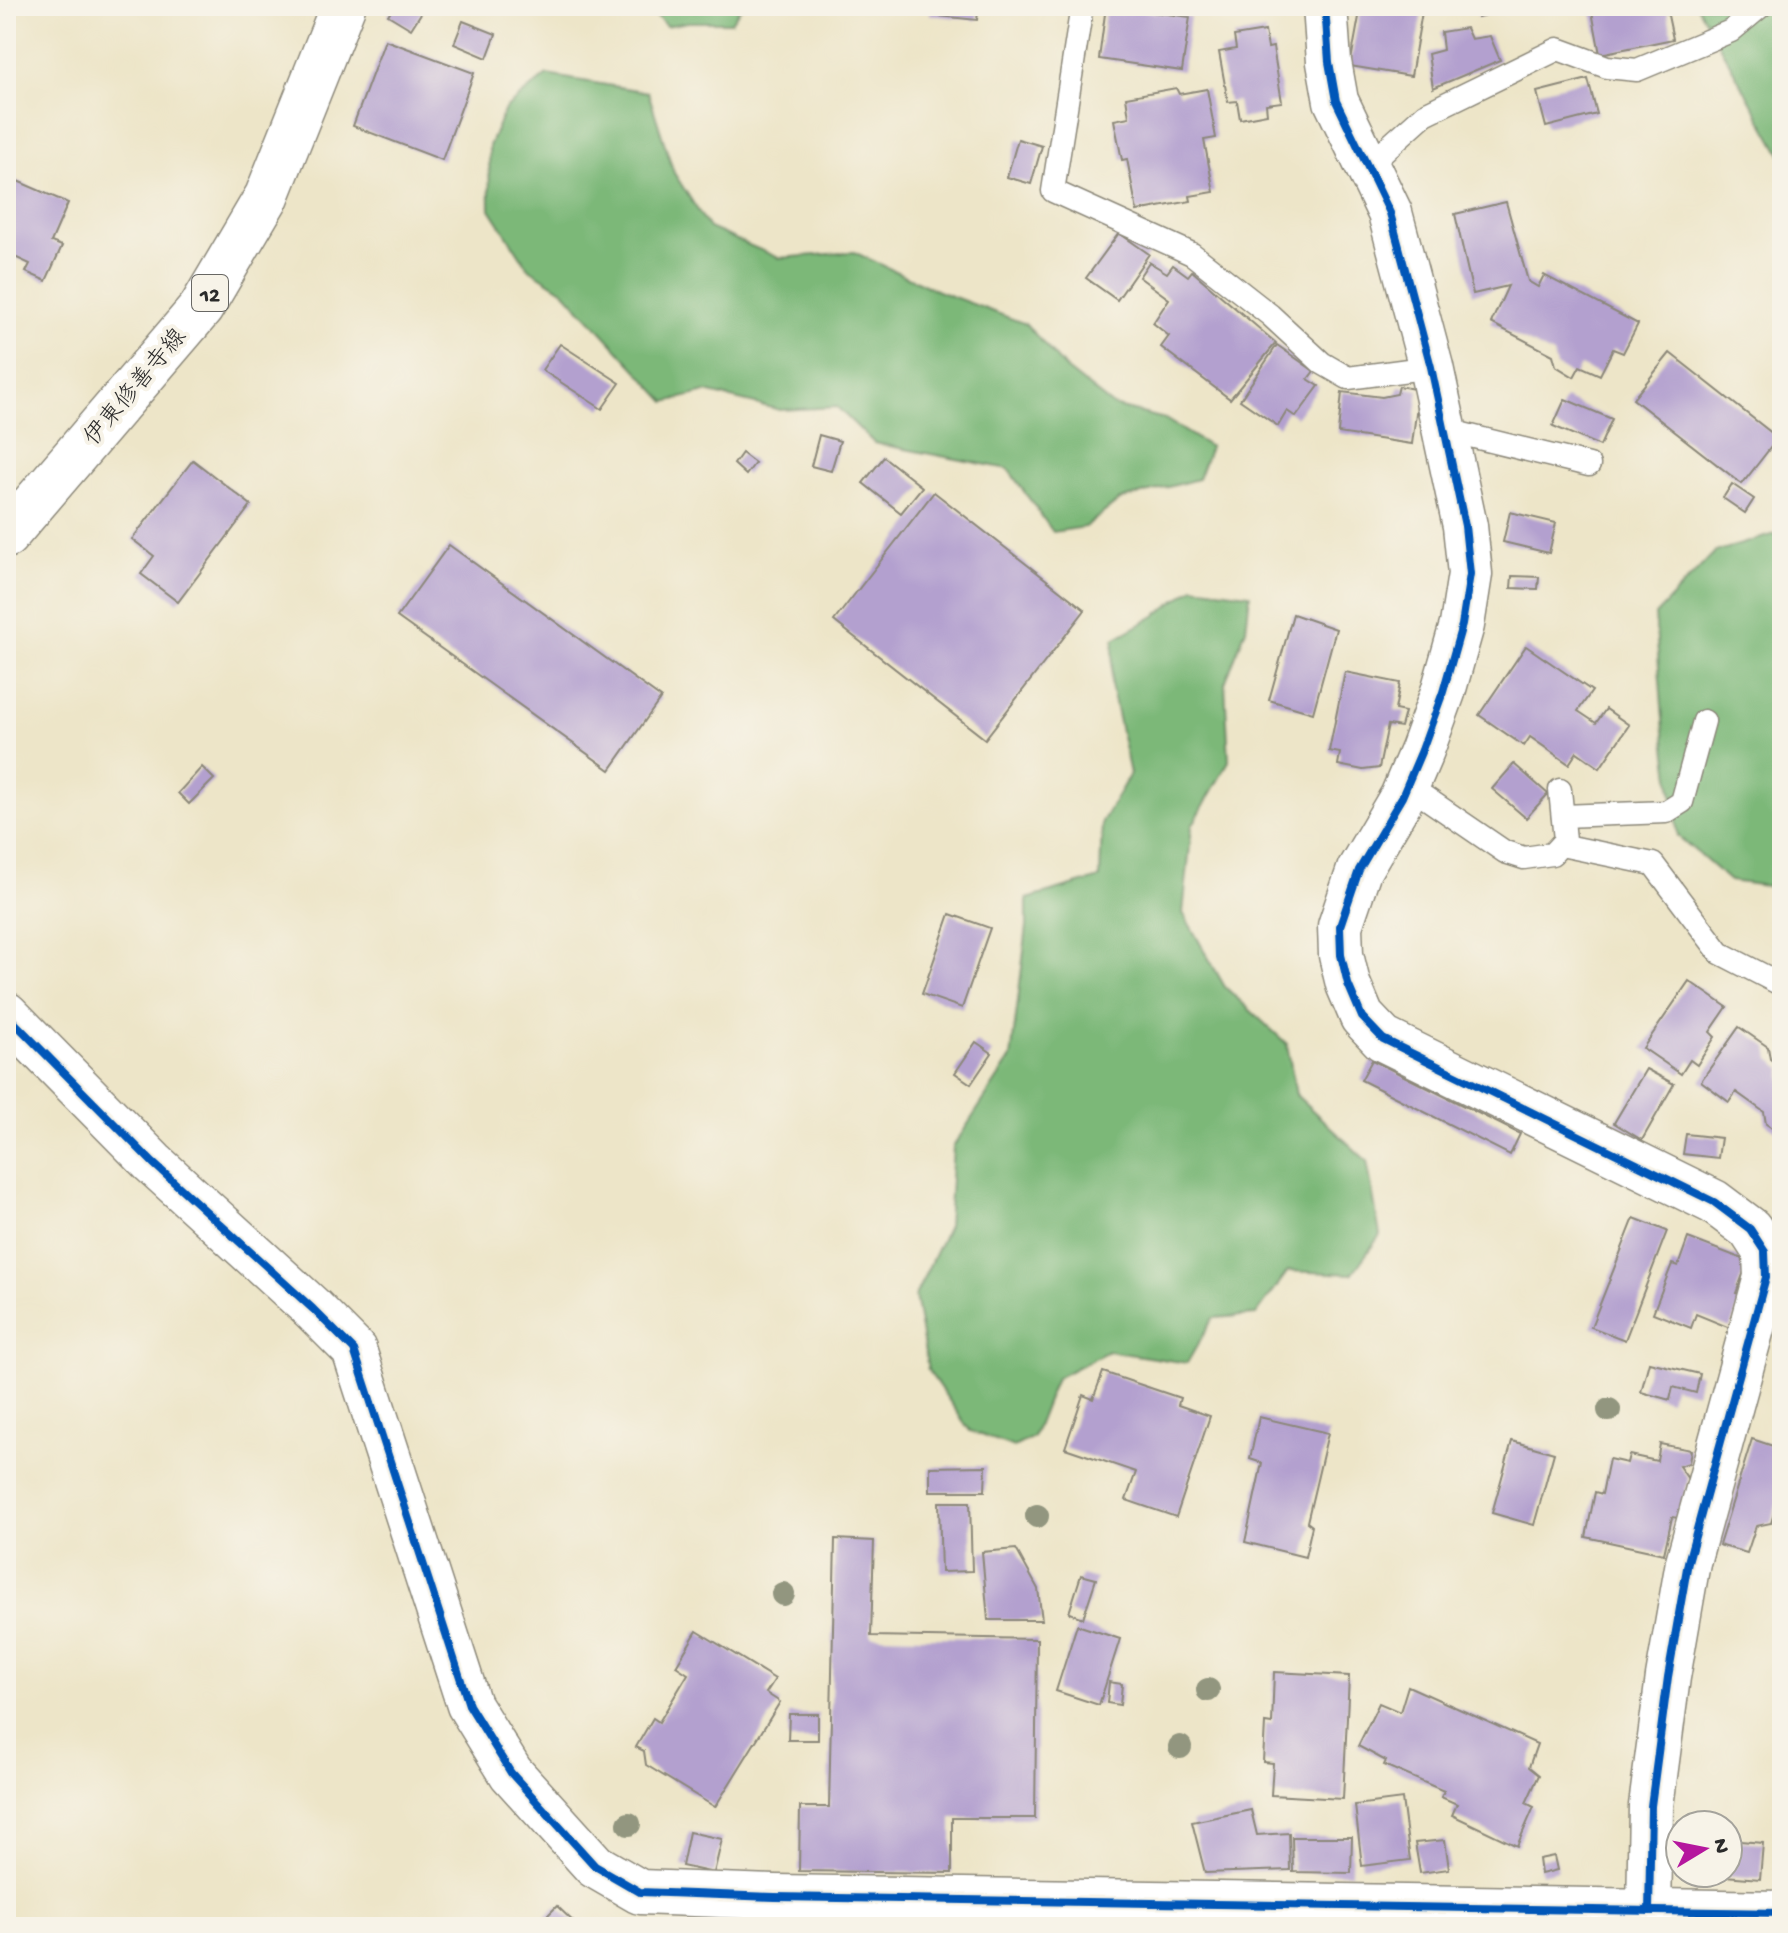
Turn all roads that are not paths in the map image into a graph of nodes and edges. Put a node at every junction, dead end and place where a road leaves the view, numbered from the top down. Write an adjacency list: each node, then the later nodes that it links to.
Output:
1 (343, 6): 9 (street, 伊東修善寺線 / 12)
2 (1082, 6): 6 (lane)
3 (1325, 6): 5 (street)
4 (1761, 6): 5 (lane)
5 (1367, 166): 6 (street)
6 (1431, 367): 7 (street)
7 (1446, 430): 8 (lane); 11 (street)
8 (1589, 465)
9 (6, 536)
10 (1704, 721): 13 (lane)
11 (1407, 785): 14 (lane); 17 (street)
12 (1560, 790): 13 (lane)
13 (1563, 816): 14 (lane)
14 (1561, 845): 15 (lane)
15 (1782, 985)
16 (6, 1014): 18 (street)
17 (1774, 1267): 18 (street)
18 (1649, 1911): 19 (street)
19 (1782, 1913)

